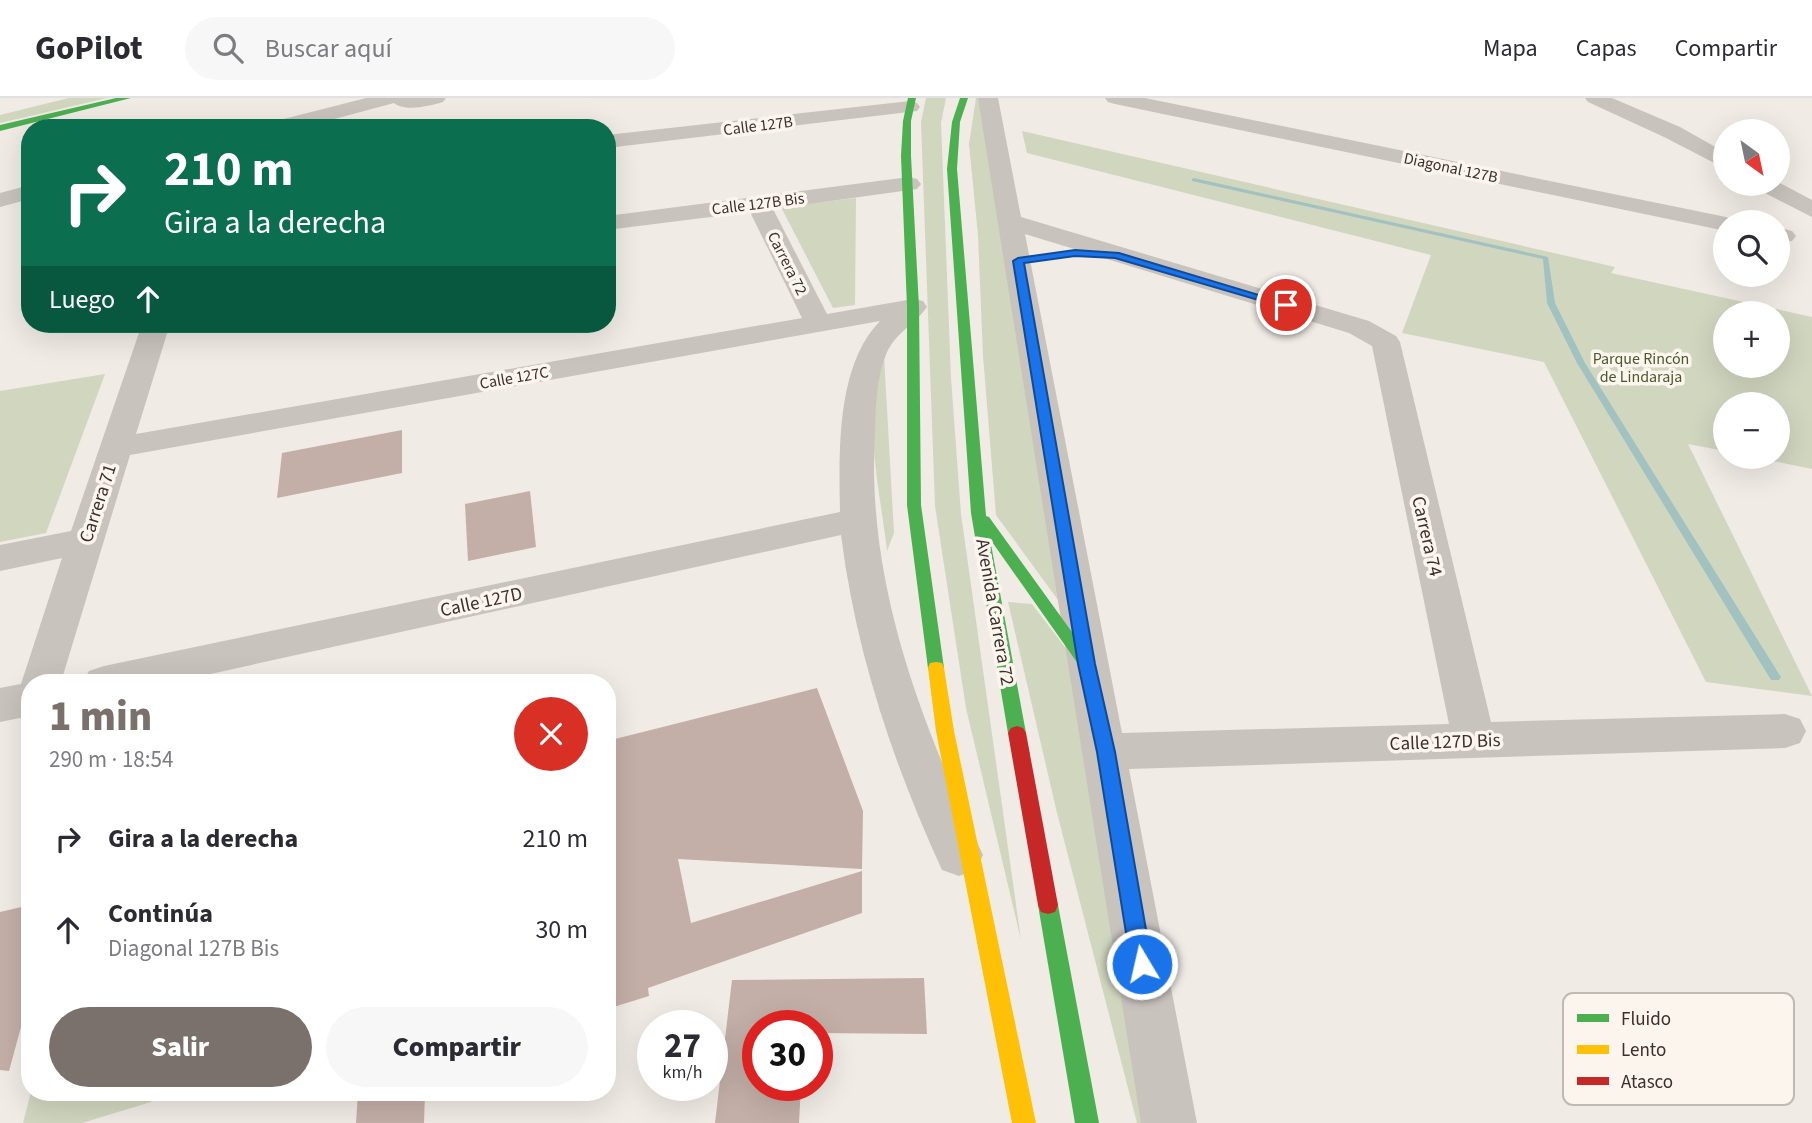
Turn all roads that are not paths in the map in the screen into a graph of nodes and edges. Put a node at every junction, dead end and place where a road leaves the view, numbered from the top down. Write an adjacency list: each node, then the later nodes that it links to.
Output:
1 (127, 98): 10 (main road)
2 (436, 98): 8 (street)
3 (964, 98): 31 (main road, Avenida Carrera 72)
4 (988, 98): 24 (street)
5 (1115, 98): 9 (street, Diagonal 127B)
6 (1595, 98): 15 (street)
7 (911, 103): 14 (street, Calle 127B); 16 (main road)
8 (400, 104): 11 (street)
9 (1169, 104): 22 (street, Diagonal 127B)
10 (38, 119)
11 (322, 119)
12 (21, 123): 13 (main road)
13 (0, 128)
14 (616, 141)
15 (1713, 155)
16 (909, 184): 20 (street, Calle 127B Bis); 27 (main road)
17 (21, 194): 19 (street)
18 (1787, 196): 21 (street)
19 (0, 200)
20 (758, 203): 23 (street, Calle 127B Bis); 28 (street, Carrera 72)
21 (1812, 210)
22 (1713, 221)
23 (616, 222)
24 (1011, 222): 25 (street); 26 (street)
25 (1115, 255): 26 (street); 41 (street, Carrera 74)
26 (1018, 261): 35 (street)
27 (913, 307): 28 (street, Calle 127C); 32 (street); 43 (main road)
28 (818, 323): 30 (street, Calle 127C)
29 (153, 333): 30 (street, Carrera 71)
30 (116, 448): 33 (street, Carrera 71)
31 (978, 513): 35 (main road); 45 (main road, Avenida Carrera 72)
32 (858, 520): 37 (street, Calle 127D); 43 (street)
33 (85, 541): 34 (street); 36 (street, Carrera 71)
34 (0, 558)
35 (1087, 664): 42 (street)
36 (43, 674)
37 (141, 674)
38 (21, 701): 39 (street)
39 (0, 705)
40 (1784, 731): 41 (street, Calle 127D Bis)
41 (1474, 740): 42 (street, Calle 127D Bis)
42 (1106, 752): 46 (street)
43 (976, 891): 44 (main road)
44 (1024, 1123)
45 (1087, 1123)
46 (1169, 1123)

